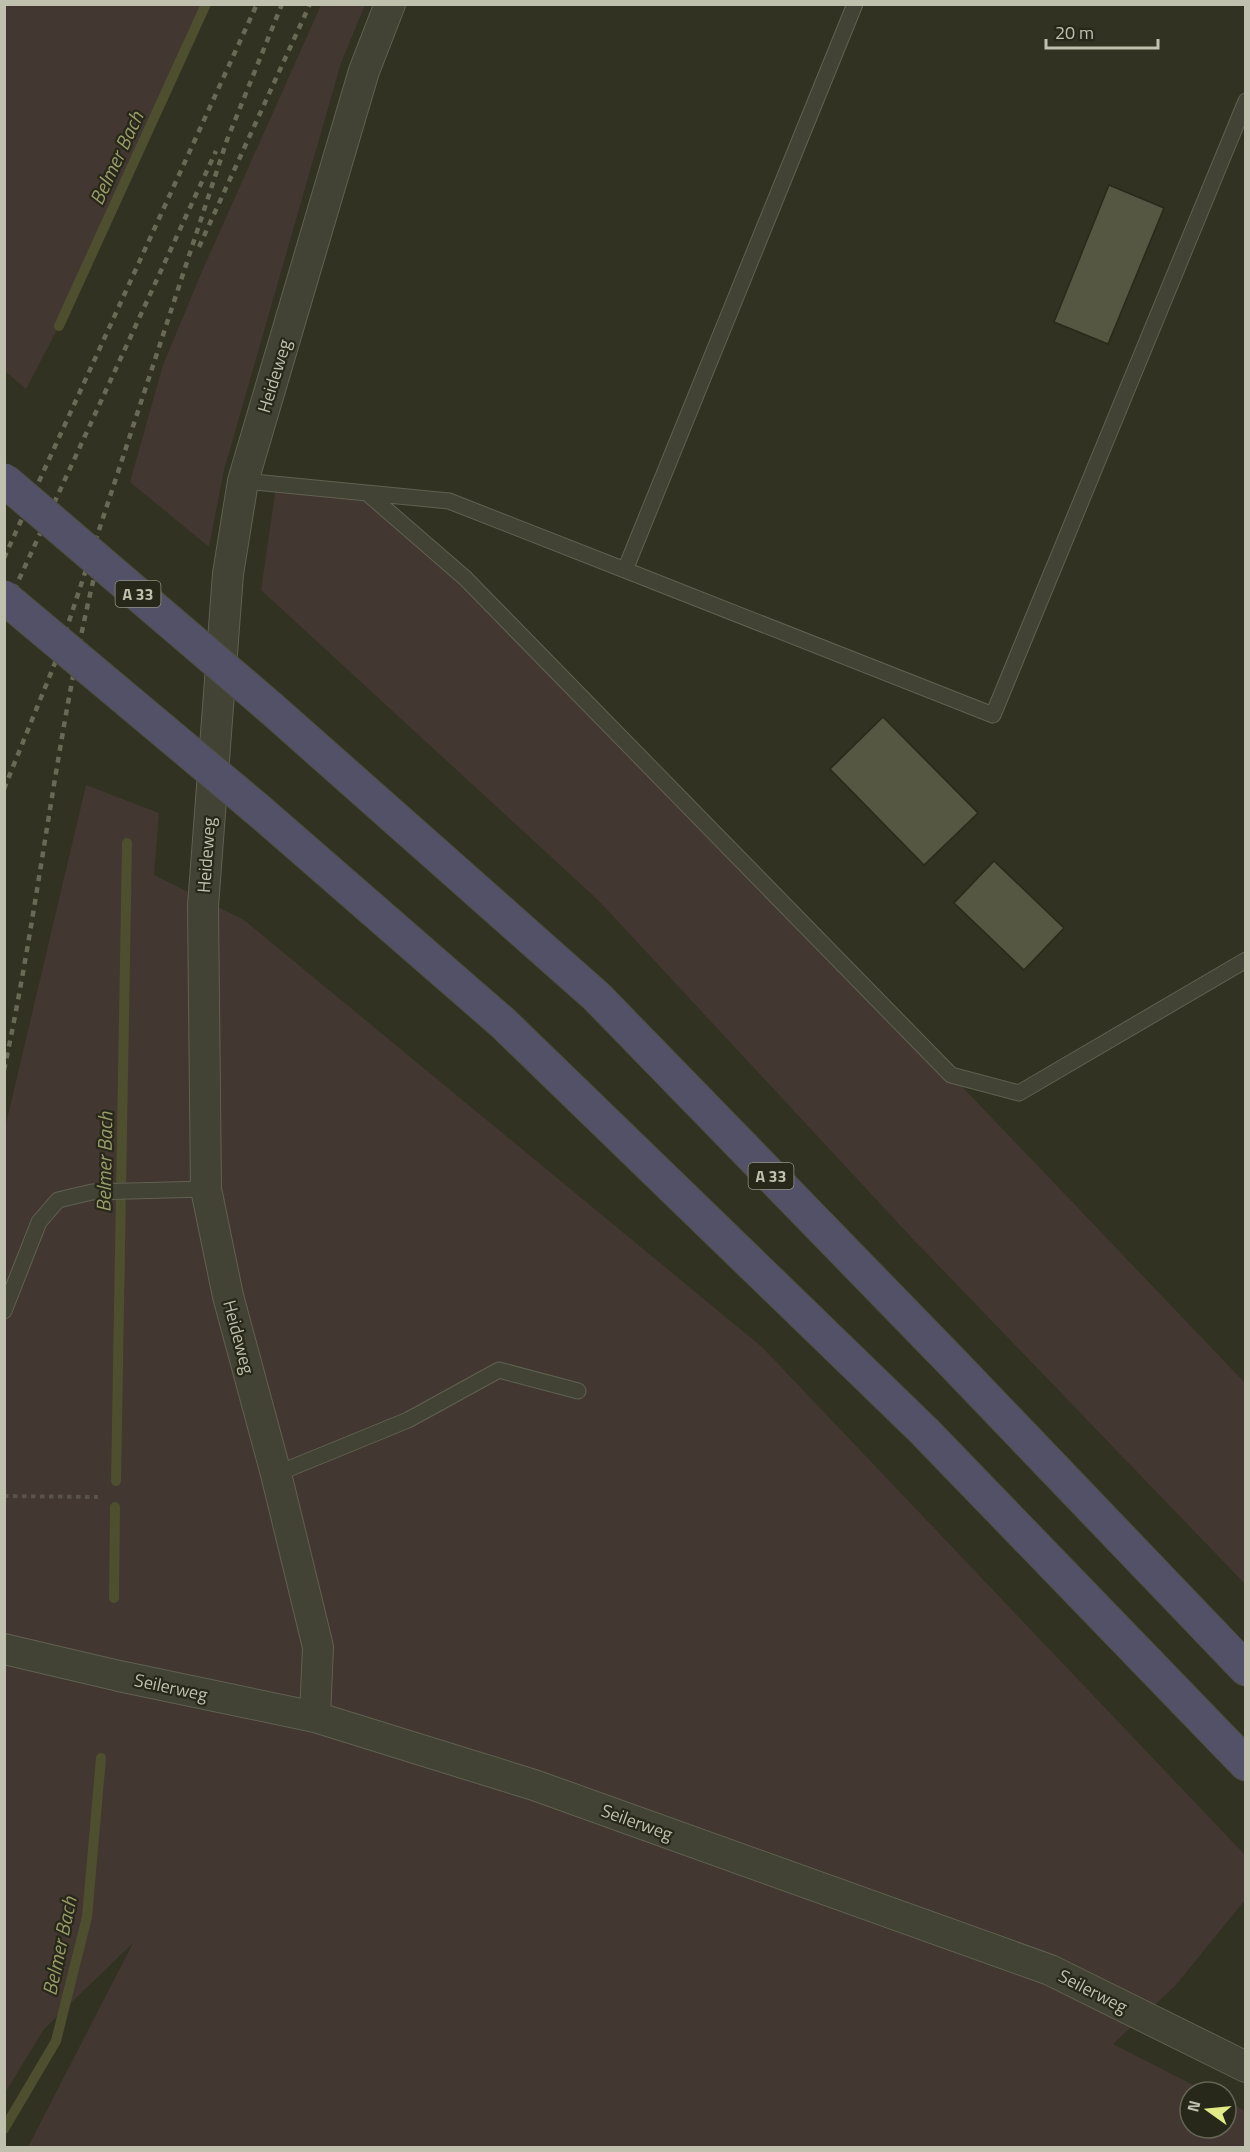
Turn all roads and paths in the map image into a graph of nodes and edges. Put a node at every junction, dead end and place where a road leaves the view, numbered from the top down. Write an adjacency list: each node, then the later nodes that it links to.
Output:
1 (390, 4): 5 (street, Heideweg)
2 (855, 4): 7 (lane)
3 (1245, 101): 7 (lane)
4 (4, 480): 17 (highway, A 33, bridge)
5 (243, 482): 6 (lane); 10 (street, Heideweg)
6 (367, 493): 7 (lane); 9 (lane)
7 (625, 570)
8 (4, 597): 19 (highway, bridge)
9 (1245, 960)
10 (206, 1189): 11 (lane); 13 (street, Heideweg)
11 (4, 1311)
12 (578, 1391): 13 (lane)
13 (276, 1474): 18 (street, Heideweg)
14 (4, 1496): 15 (path)
15 (98, 1497)
16 (4, 1649): 18 (street, Seilerweg)
17 (1245, 1669)
18 (315, 1717): 20 (street, Seilerweg)
19 (1245, 1764)
20 (1245, 2067)

